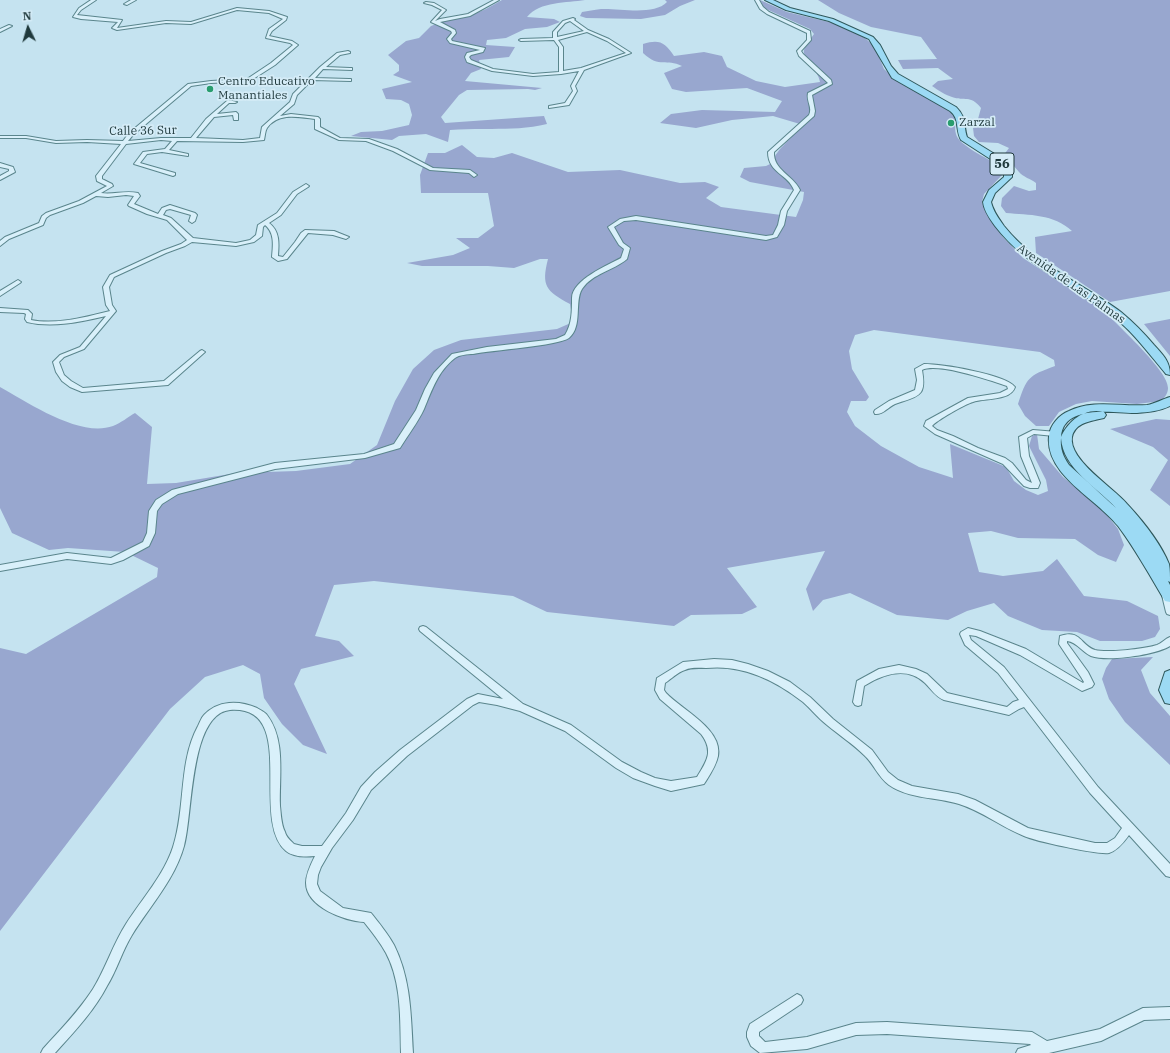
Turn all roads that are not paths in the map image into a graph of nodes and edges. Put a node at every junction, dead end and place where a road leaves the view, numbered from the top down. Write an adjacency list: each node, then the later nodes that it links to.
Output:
1 (94, 0): 32 (street)
2 (134, 0): 8 (street)
3 (497, 0): 11 (street)
4 (757, 0): 58 (street)
5 (768, 0): 10 (main road, Avenida de Las Palmas / 56)
6 (788, 0): 9 (main road, Avenida de Las Palmas / 56)
7 (426, 3): 11 (street)
8 (126, 4)
9 (810, 8): 10 (main road); 52 (main road, Avenida de Las Palmas / 56)
10 (799, 12): 53 (main road, Avenida de Las Palmas / 56)
11 (438, 23): 21 (street)
12 (10, 26): 13 (street)
13 (0, 31)
14 (587, 31): 15 (street); 15 (street); 20 (street)
15 (555, 39): 16 (street); 21 (street)
16 (521, 40)
17 (348, 52): 18 (street)
18 (322, 68): 19 (street); 22 (street)
19 (350, 69)
20 (582, 69): 21 (street); 25 (street)
21 (561, 73)
22 (312, 79): 23 (street); 27 (street)
23 (349, 80)
24 (235, 102): 26 (street)
25 (551, 107)
26 (212, 116): 28 (street); 31 (street)
27 (276, 118): 31 (street, Calle 36 Sur); 37 (street)
28 (236, 119)
29 (0, 136): 32 (street, Calle 36 Sur)
30 (175, 140): 31 (street, Calle 36 Sur); 32 (street, Calle 36 Sur); 33 (street)
31 (192, 140)
32 (124, 143): 40 (street)
33 (164, 151): 34 (street); 36 (street)
34 (186, 155)
35 (0, 165): 38 (street)
36 (173, 174)
37 (474, 175)
38 (0, 178)
39 (306, 186): 43 (street)
40 (96, 194): 41 (street); 46 (street)
41 (160, 216): 42 (street); 45 (street)
42 (192, 221)
43 (265, 223): 44 (street); 45 (street)
44 (346, 236)
45 (192, 240): 50 (street)
46 (0, 244)
47 (18, 282): 48 (street)
48 (0, 294)
49 (0, 310): 50 (street)
50 (113, 312): 51 (street)
51 (202, 352)
52 (1170, 362)
53 (1170, 372)
54 (1170, 401): 57 (main road)
55 (1170, 411): 59 (main road)
56 (878, 412): 57 (street)
57 (1054, 434): 59 (main road)
58 (0, 568)
59 (1167, 582): 60 (main road); 61 (street)
60 (1170, 597)
61 (1170, 612)
62 (423, 629): 68 (street)
63 (1170, 641): 67 (street)
64 (1170, 676): 65 (main road)
65 (1170, 698)
66 (858, 702): 67 (street)
67 (1027, 703): 69 (street)
68 (522, 708): 69 (street); 70 (street)
69 (1129, 827): 71 (street)
70 (324, 851): 75 (street); 76 (street)
71 (1170, 872)
72 (797, 1000): 74 (street)
73 (1170, 1013): 74 (street)
74 (1046, 1048): 77 (street)
75 (47, 1053)
76 (406, 1053)
77 (1022, 1053)

